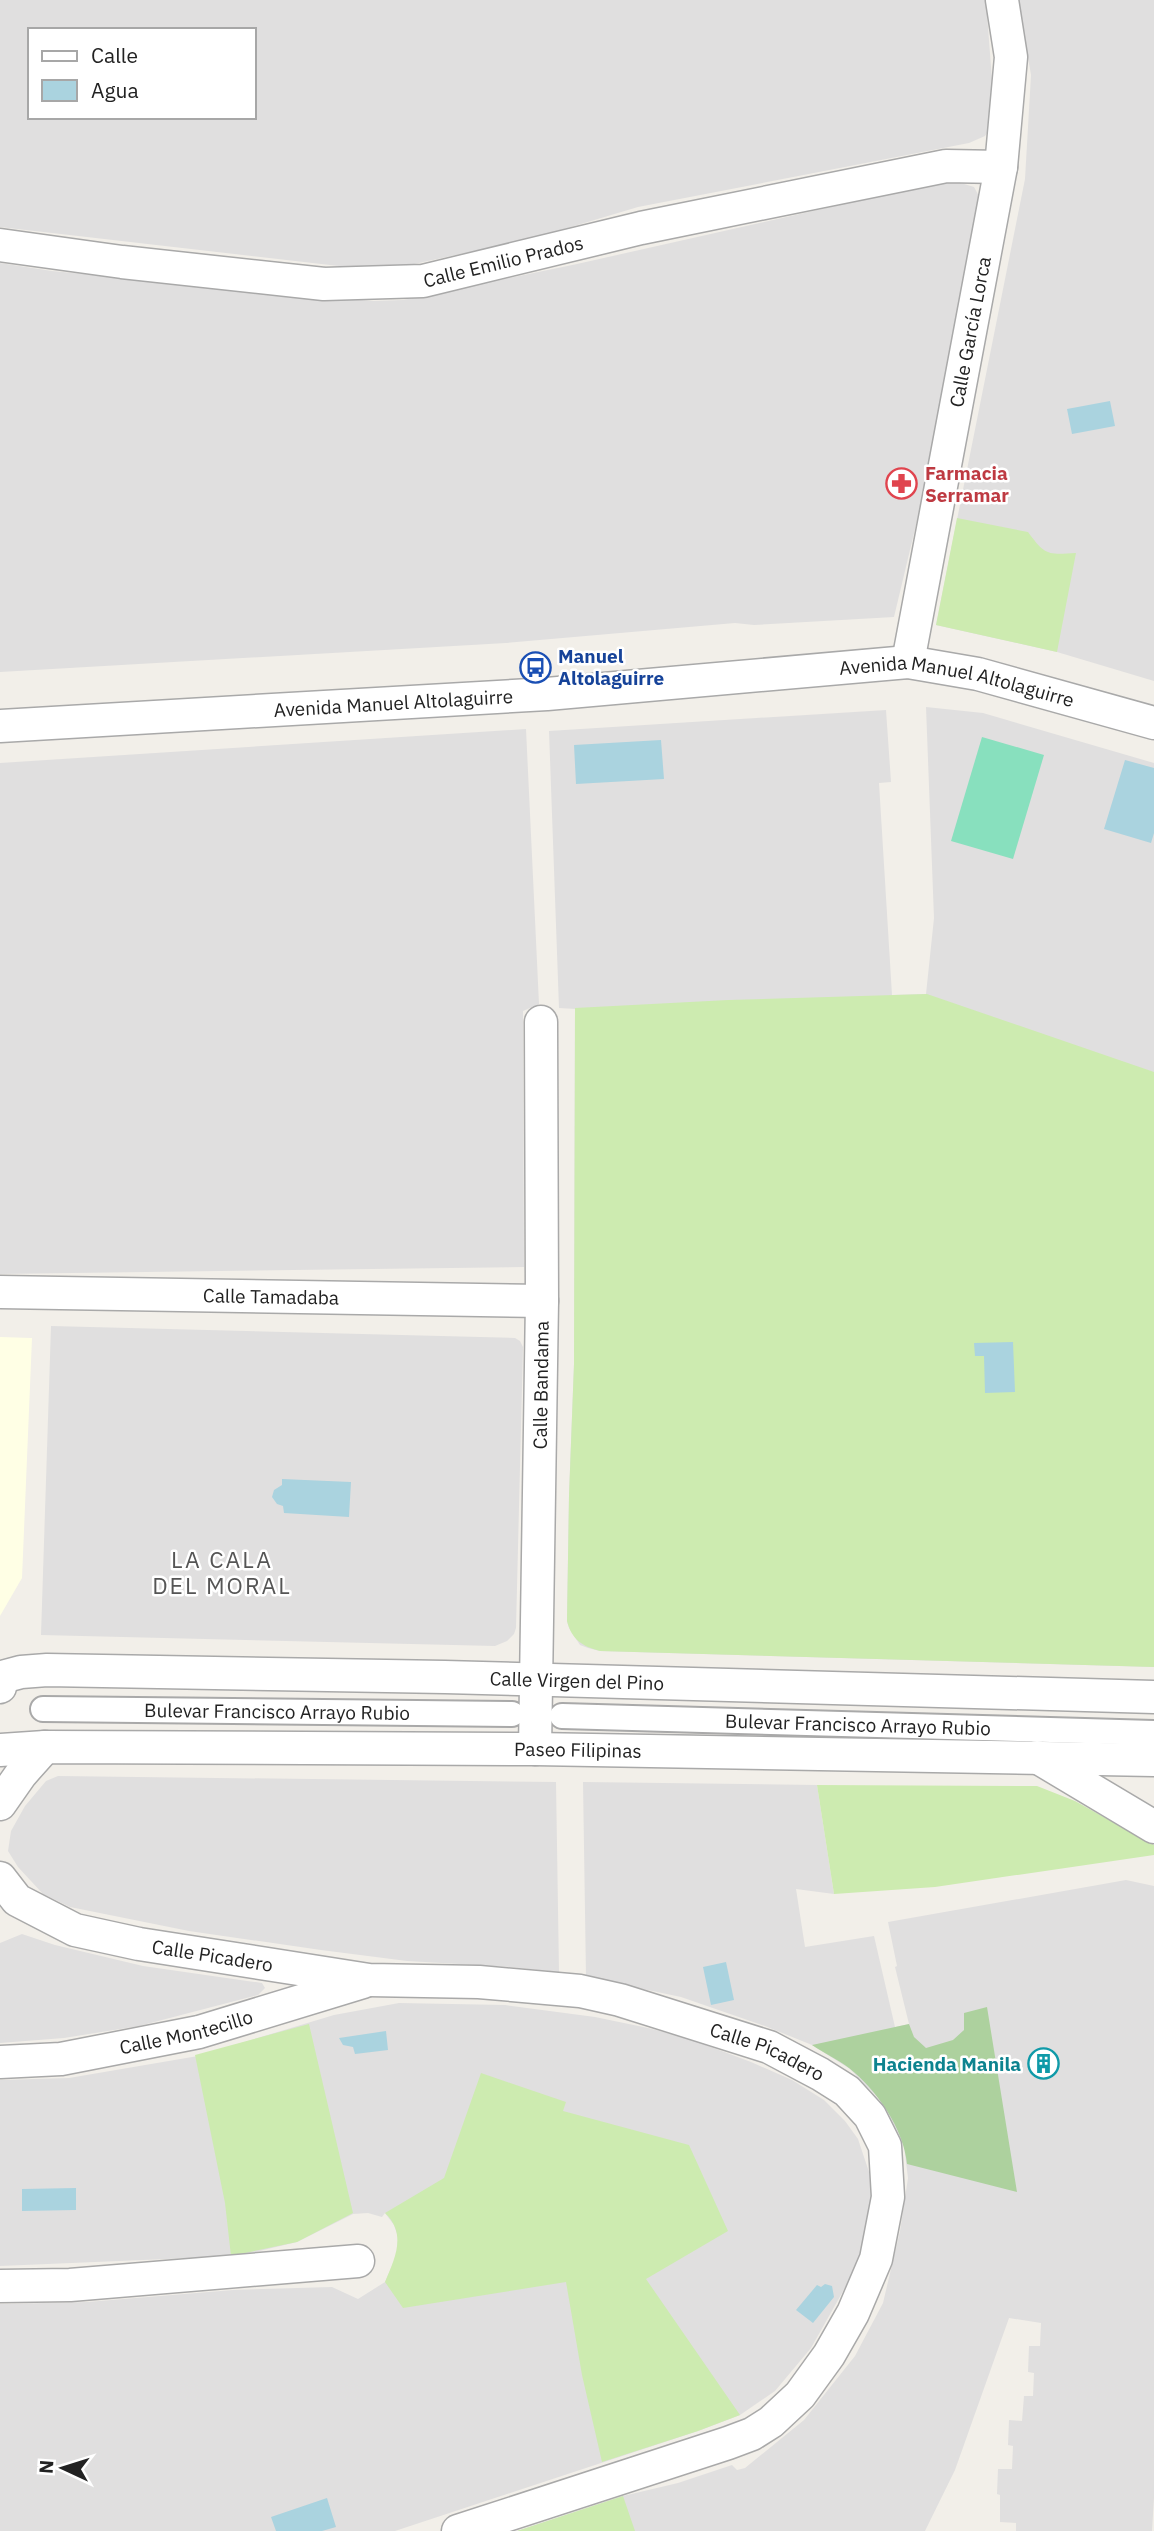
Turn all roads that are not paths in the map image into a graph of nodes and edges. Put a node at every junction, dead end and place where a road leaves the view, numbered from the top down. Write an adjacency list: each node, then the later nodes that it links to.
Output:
1 (1002, 0): 2 (street, Calle García Lorca)
2 (1001, 167): 3 (street, Calle Emilio Prados); 4 (street, Calle García Lorca)
3 (0, 245)
4 (908, 662): 5 (street, Avenida Manuel Altolaguirre); 6 (street, Avenida Manuel Altolaguirre)
5 (1154, 723)
6 (0, 726)
7 (541, 1022): 9 (street, Calle Bandama)
8 (0, 1292): 9 (street, Calle Tamadaba)
9 (542, 1301): 10 (street, Calle Bandama)
10 (536, 1680): 11 (street, Calle Virgen del Pino); 12 (street, Calle Virgen del Pino); 19 (street, Calle Bandama)
11 (1, 1681)
12 (1154, 1697)
13 (43, 1709): 14 (street, Bulevar Francisco Arrayo Rubio)
14 (512, 1714)
15 (562, 1716): 16 (street, Bulevar Francisco Arrayo Rubio)
16 (1154, 1733)
17 (3, 1744): 18 (street, Paseo Filipinas)
18 (44, 1747): 19 (street, Paseo Filipinas); 22 (street)
19 (535, 1749): 20 (street, Paseo Filipinas)
20 (1036, 1757): 21 (street, Paseo Filipinas); 23 (street)
21 (1154, 1760)
22 (0, 1804)
23 (1154, 1827)
24 (6, 1899): 25 (street, Calle Picadero)
25 (369, 1980): 26 (street, Calle Montecillo); 29 (street, Calle Picadero)
26 (0, 2062)
27 (358, 2261): 28 (street)
28 (0, 2286)
29 (458, 2531)

